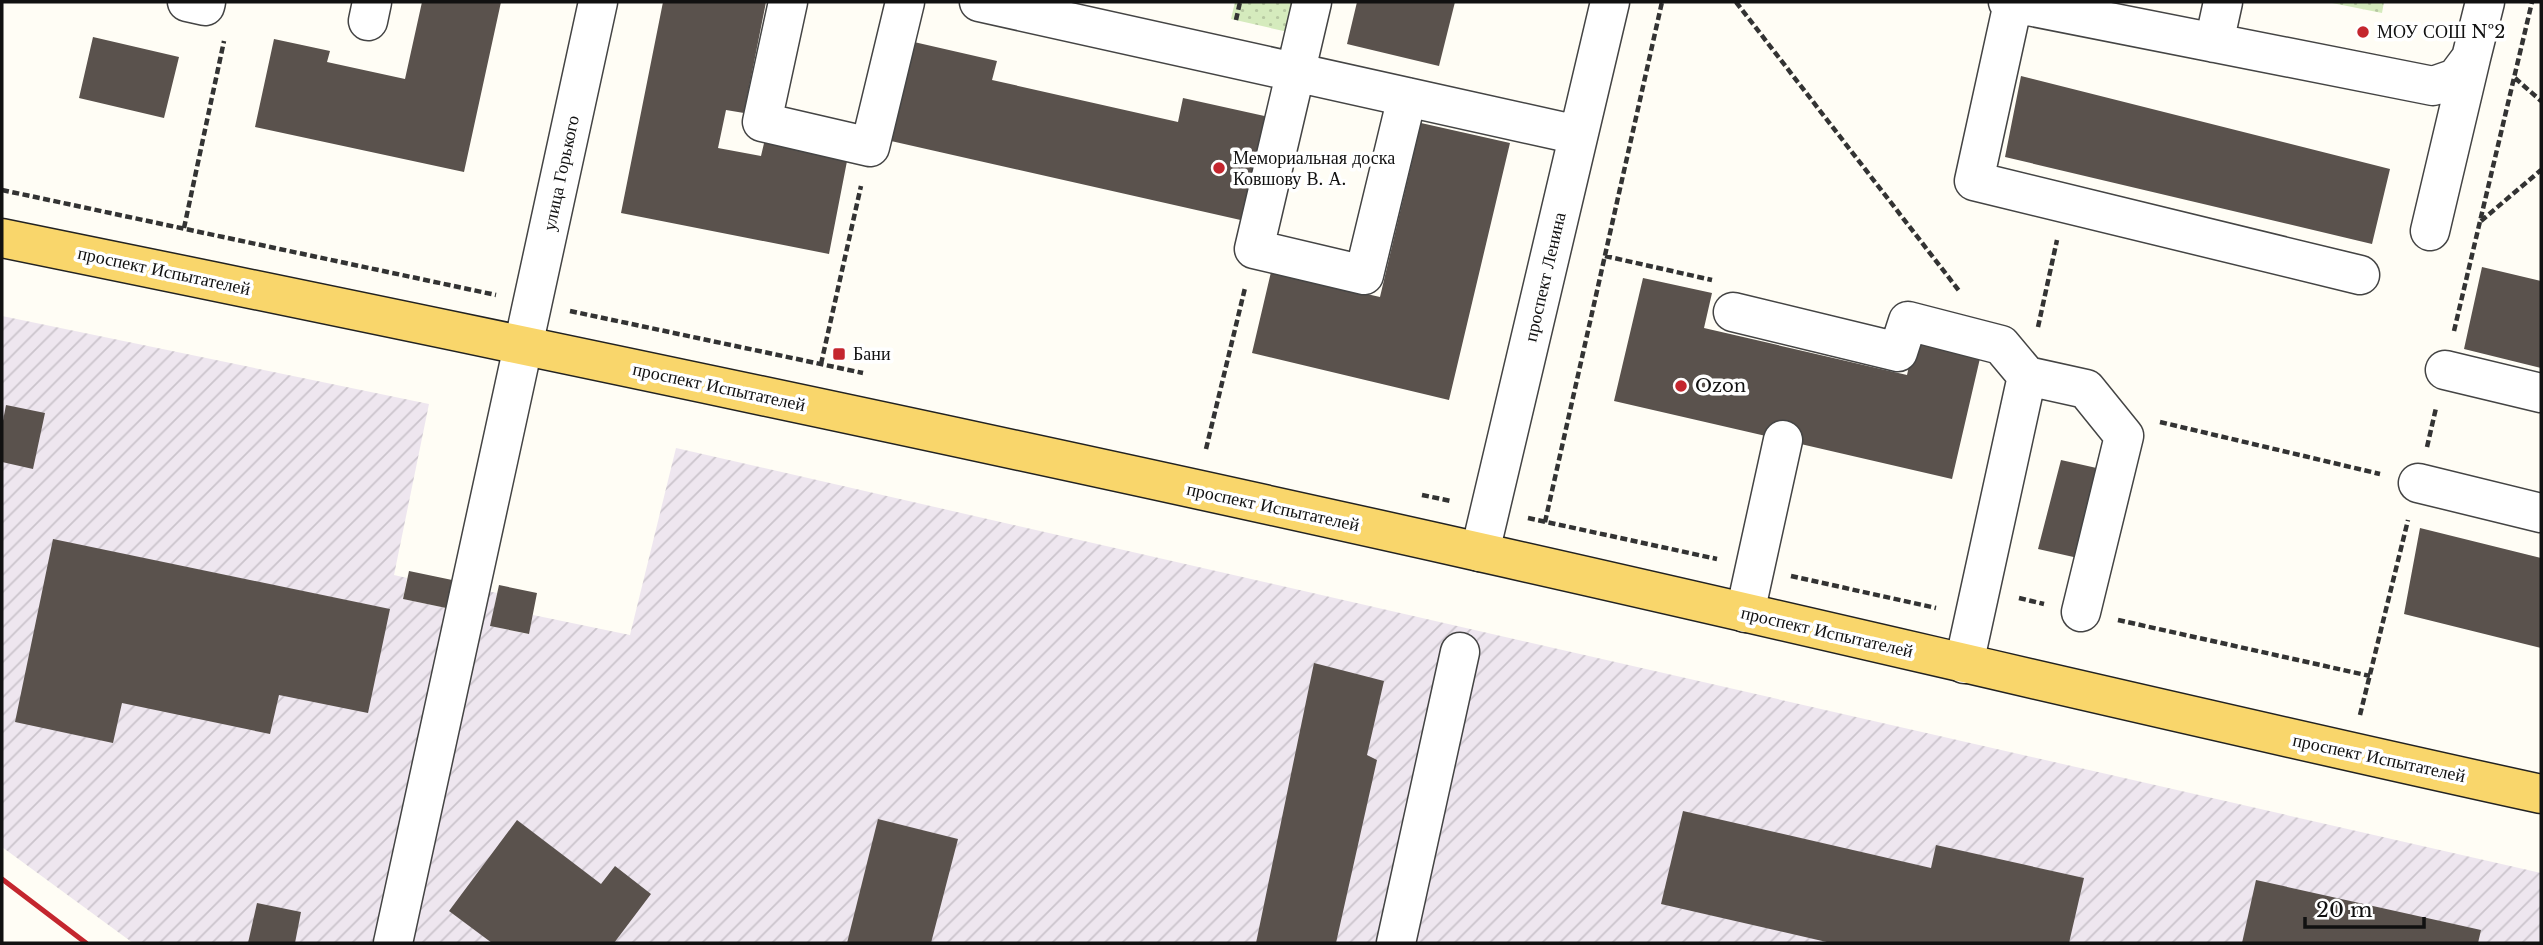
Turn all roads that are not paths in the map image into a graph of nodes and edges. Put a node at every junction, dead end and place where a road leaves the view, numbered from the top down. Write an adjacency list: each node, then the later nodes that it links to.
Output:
1 (598, 2): 19 (street, улица Горького)
2 (788, 2): 3 (street)
3 (905, 2)
4 (979, 2): 12 (street)
5 (1312, 2): 12 (street)
6 (1610, 2): 14 (street, проспект Ленина)
7 (2010, 2): 10 (street); 17 (street)
8 (2223, 2): 10 (street)
9 (2485, 2): 11 (street)
10 (2214, 43): 11 (street)
11 (2471, 58): 15 (street)
12 (1295, 72): 13 (street); 13 (street)
13 (1407, 97): 14 (street)
14 (1578, 135): 26 (street, проспект Ленина)
15 (2430, 231)
16 (2, 237): 19 (main road, проспект Испытателей)
17 (2360, 275)
18 (1733, 312): 21 (street)
19 (524, 345): 26 (main road, проспект Испытателей); 32 (street, улица Горького)
20 (2445, 370): 22 (street)
21 (2027, 376): 27 (street); 30 (street)
22 (2541, 393)
23 (1783, 440): 28 (street)
24 (2418, 483): 25 (street)
25 (2541, 513)
26 (1480, 552): 28 (main road, проспект Испытателей)
27 (2081, 612)
28 (1745, 613): 30 (main road, проспект Испытателей)
29 (1461, 652): 33 (street)
30 (1964, 664): 31 (main road, проспект Испытателей)
31 (2541, 794)
32 (393, 943)
33 (1395, 943)

